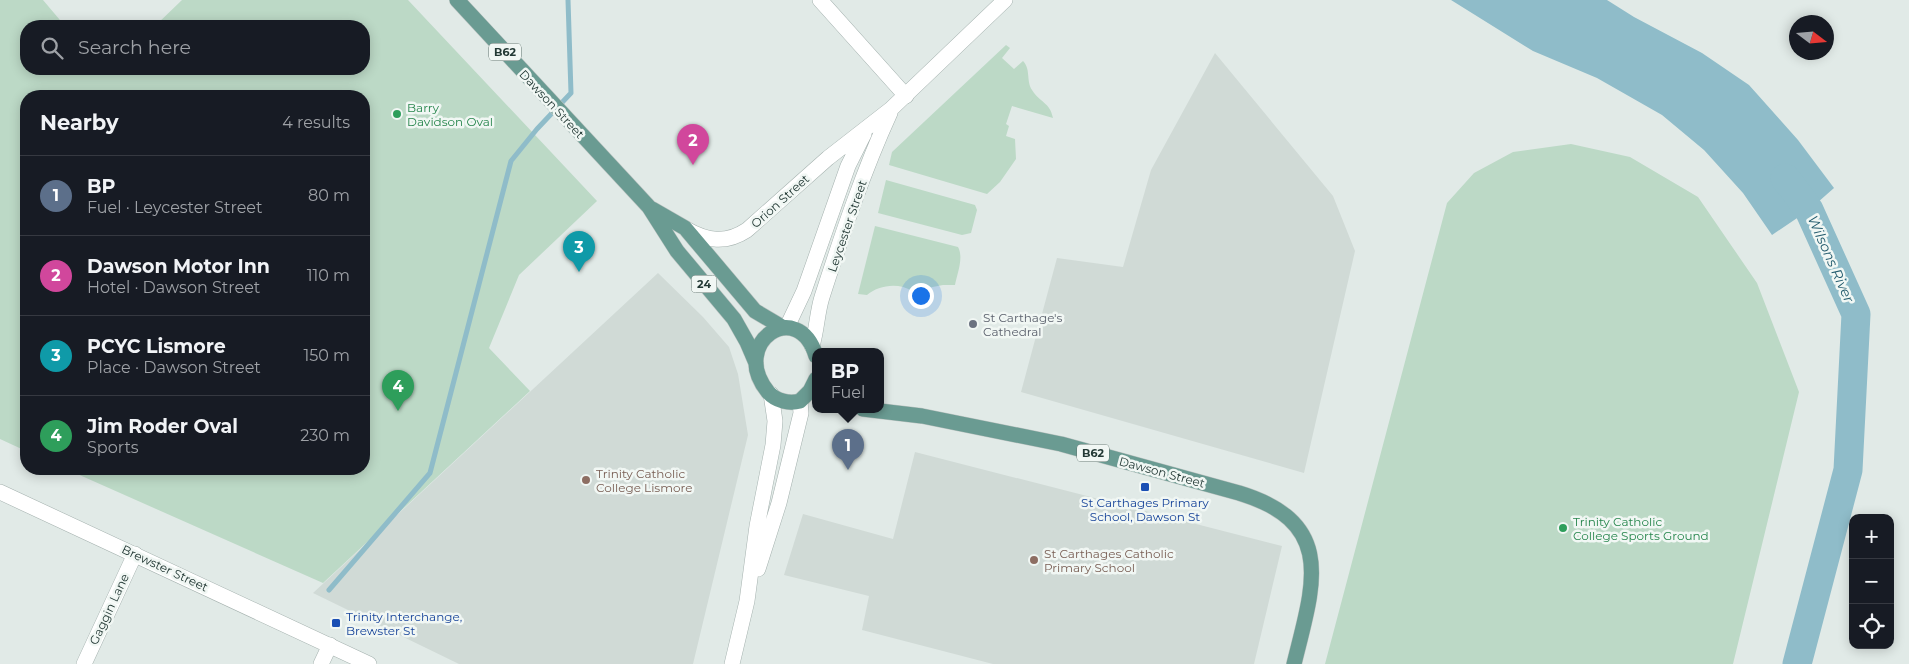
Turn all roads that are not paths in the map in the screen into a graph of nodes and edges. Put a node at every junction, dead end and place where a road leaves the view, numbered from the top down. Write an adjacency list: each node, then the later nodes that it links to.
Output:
1 (457, 0): 7 (main road, Dawson Street / B62)
2 (820, 0): 4 (street)
3 (1005, 0): 4 (street, Orion Street)
4 (906, 96): 5 (street, Orion Street)
5 (891, 109): 6 (street, Orion Street); 11 (street, Leycester Street)
6 (866, 130): 8 (street, Orion Street); 9 (street, Orion Street)
7 (649, 207): 8 (main road, Dawson Street / B62); 12 (main road, Dawson Street / 24)
8 (685, 228): 9 (main road, Dawson Street / B62)
9 (784, 327): 10 (main road, B62); 12 (main road)
10 (812, 348)
11 (814, 348)
12 (756, 363): 14 (main road, Dawson Street)
13 (812, 388): 15 (main road)
14 (771, 394): 15 (main road); 21 (street)
15 (807, 400): 21 (street)
16 (884, 402): 18 (main road, Dawson Street / B62)
17 (884, 411): 18 (main road, Dawson Street / B62)
18 (922, 416): 27 (main road, Dawson Street / B62)
19 (0, 492): 20 (street, Brewster Street)
20 (135, 554): 22 (street, Brewster Street); 23 (street, Gaggin Lane)
21 (747, 601): 26 (street)
22 (330, 646): 24 (street); 25 (street, Brewster Street)
23 (84, 664)
24 (321, 664)
25 (369, 664)
26 (732, 664)
27 (1294, 664)

